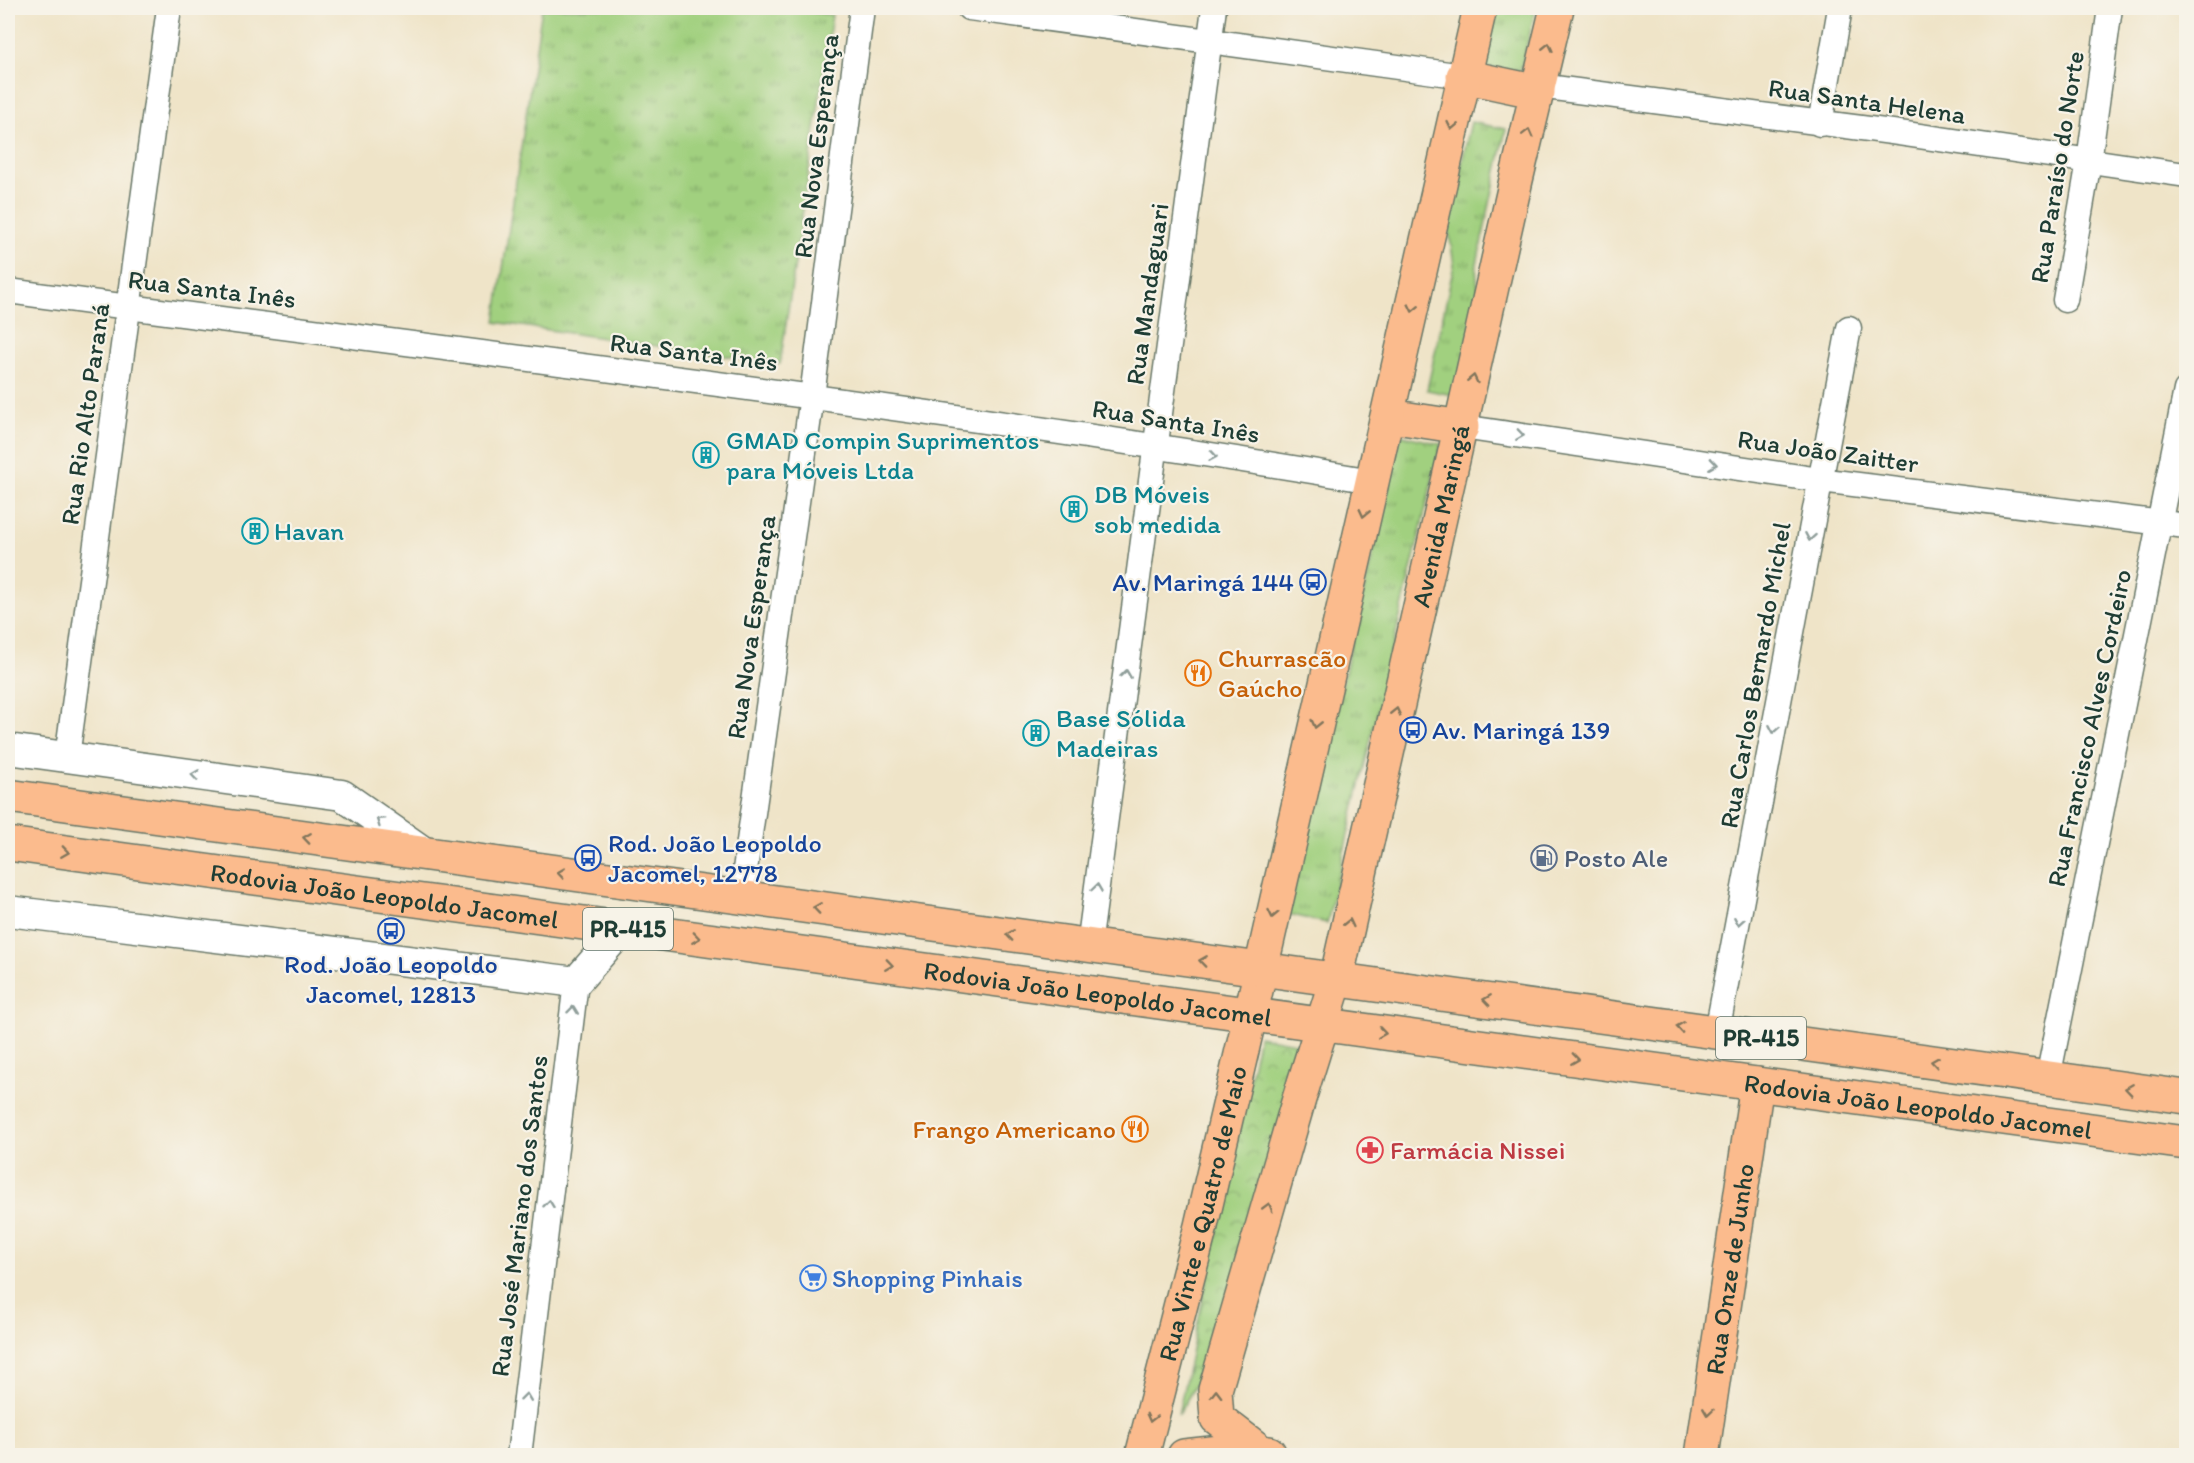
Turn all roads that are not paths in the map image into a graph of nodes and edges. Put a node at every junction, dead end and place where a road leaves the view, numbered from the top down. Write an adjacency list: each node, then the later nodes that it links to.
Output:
1 (169, 8): 17 (street, Rua Rio Alto Paraná)
2 (862, 8): 20 (street, Rua Nova Esperança)
3 (969, 8): 9 (street)
4 (1214, 8): 9 (street, Rua Mandaguari)
5 (1480, 8): 10 (main road)
6 (1557, 8): 11 (main road, Avenida Maringá, one-way to 6)
7 (1840, 8): 12 (street)
8 (2110, 8): 13 (street, Rua Paraíso do Norte)
9 (1209, 41): 10 (street); 23 (street, Rua Mandaguari)
10 (1463, 76): 11 (main road); 21 (main road, one-way to 21)
11 (1538, 89): 12 (street, Rua Santa Helena); 22 (main road, Avenida Maringá, one-way to 11)
12 (1820, 124): 13 (street, Rua Santa Helena)
13 (2089, 161): 14 (street, Rua Santa Helena); 16 (street, Rua Paraíso do Norte)
14 (2187, 175)
15 (8, 291): 17 (street, Rua Santa Inês)
16 (2065, 300)
17 (129, 307): 20 (street, Rua Santa Inês); 29 (street, Rua Rio Alto Paraná)
18 (1849, 328): 24 (street, Rua Carlos Bernardo Michel)
19 (2187, 390): 26 (street, Rua Francisco Alves Cordeiro)
20 (812, 396): 23 (street, Rua Santa Inês); 33 (street, Rua Nova Esperança)
21 (1389, 416): 22 (main road); 25 (main road)
22 (1462, 427): 24 (street, Rua João Zaitter, one-way to 24); 38 (main road, Avenida Maringá, one-way to 22)
23 (1156, 446): 25 (street, Rua Santa Inês, one-way to 25); 36 (street, Rua Mandaguari, one-way to 23)
24 (1820, 480): 26 (street, Rua João Zaitter); 42 (street, Rua Carlos Bernardo Michel, one-way to 42)
25 (1372, 481): 37 (main road, one-way to 37)
26 (2160, 522): 27 (street, Rua João Zaitter); 43 (street, Rua Francisco Alves Cordeiro)
27 (2187, 526)
28 (8, 749): 29 (street, Rodovia João Leopoldo Jacomel)
29 (67, 757): 32 (street, Rodovia João Leopoldo Jacomel, one-way to 29)
30 (8, 796): 32 (main road, Rodovia João Leopoldo Jacomel / PR-415, one-way to 30)
31 (8, 844): 35 (main road, Rodovia João Leopoldo Jacomel / PR-415, one-way to 35)
32 (428, 855): 33 (main road, Rodovia João Leopoldo Jacomel / PR-415, one-way to 32)
33 (741, 898): 36 (main road, Rodovia João Leopoldo Jacomel / PR-415, one-way to 33)
34 (8, 911): 39 (street)
35 (622, 928): 39 (street); 40 (main road, Rodovia João Leopoldo Jacomel / PR-415, one-way to 40)
36 (1089, 946): 37 (main road, Rodovia João Leopoldo Jacomel / PR-415, one-way to 36)
37 (1261, 969): 38 (main road, Rodovia João Leopoldo Jacomel / PR-415); 40 (main road, Rua Vinte e Quatro de Maio)
38 (1336, 980): 41 (main road, Avenida Maringá); 42 (main road, Rodovia João Leopoldo Jacomel / PR-415, one-way to 38)
39 (576, 982): 48 (street, Rua José Mariano dos Santos, one-way to 39)
40 (1249, 1014): 41 (main road, Rodovia João Leopoldo Jacomel / PR-415); 49 (main road, Rua Vinte e Quatro de Maio, one-way to 49)
41 (1324, 1024): 44 (main road, Rodovia João Leopoldo Jacomel / PR-415, one-way to 44); 47 (main road, one-way to 41)
42 (1717, 1032): 43 (main road, Rodovia João Leopoldo Jacomel / PR-415, one-way to 42)
43 (2048, 1077): 45 (main road, Rodovia João Leopoldo Jacomel / PR-415, one-way to 43)
44 (1757, 1084): 46 (main road, Rodovia João Leopoldo Jacomel / PR-415); 51 (main road, Rua Onze de Junho, one-way to 51)
45 (2187, 1096)
46 (2187, 1143)
47 (1272, 1454): 50 (main road)
48 (519, 1455)
49 (1142, 1455)
50 (1184, 1455)
51 (1702, 1455)

